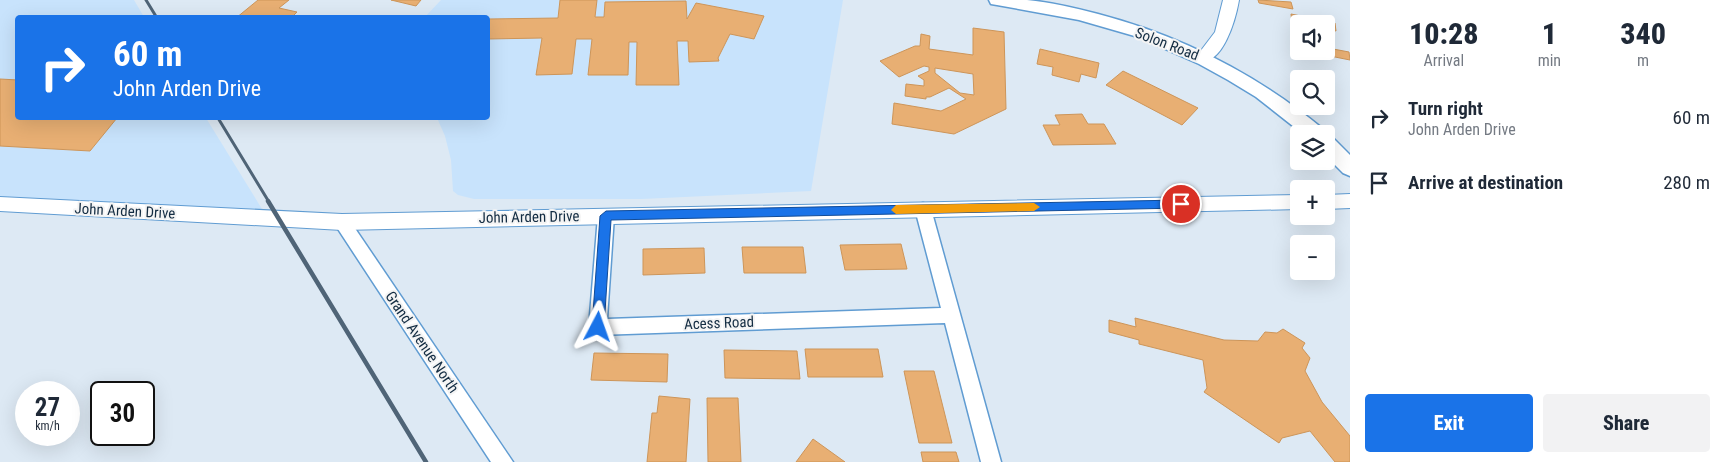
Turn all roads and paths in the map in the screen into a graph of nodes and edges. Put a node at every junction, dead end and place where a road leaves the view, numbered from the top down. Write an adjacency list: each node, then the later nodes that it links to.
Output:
1 (997, 0): 3 (main road, Solon Road)
2 (1231, 0): 3 (street)
3 (1204, 57): 4 (main road, Solon Road)
4 (1306, 125)
5 (1335, 152): 6 (main road)
6 (1350, 168)
7 (1350, 201): 9 (street)
8 (1290, 202): 11 (street, John Arden Drive)
9 (1335, 202)
10 (0, 204): 13 (street, John Arden Drive)
11 (923, 209): 12 (street, John Arden Drive); 14 (street)
12 (606, 216): 13 (street, John Arden Drive); 14 (street, Acess Road)
13 (342, 222): 15 (street, Grand Avenue North)
14 (952, 315): 16 (street)
15 (503, 462)
16 (992, 462)

